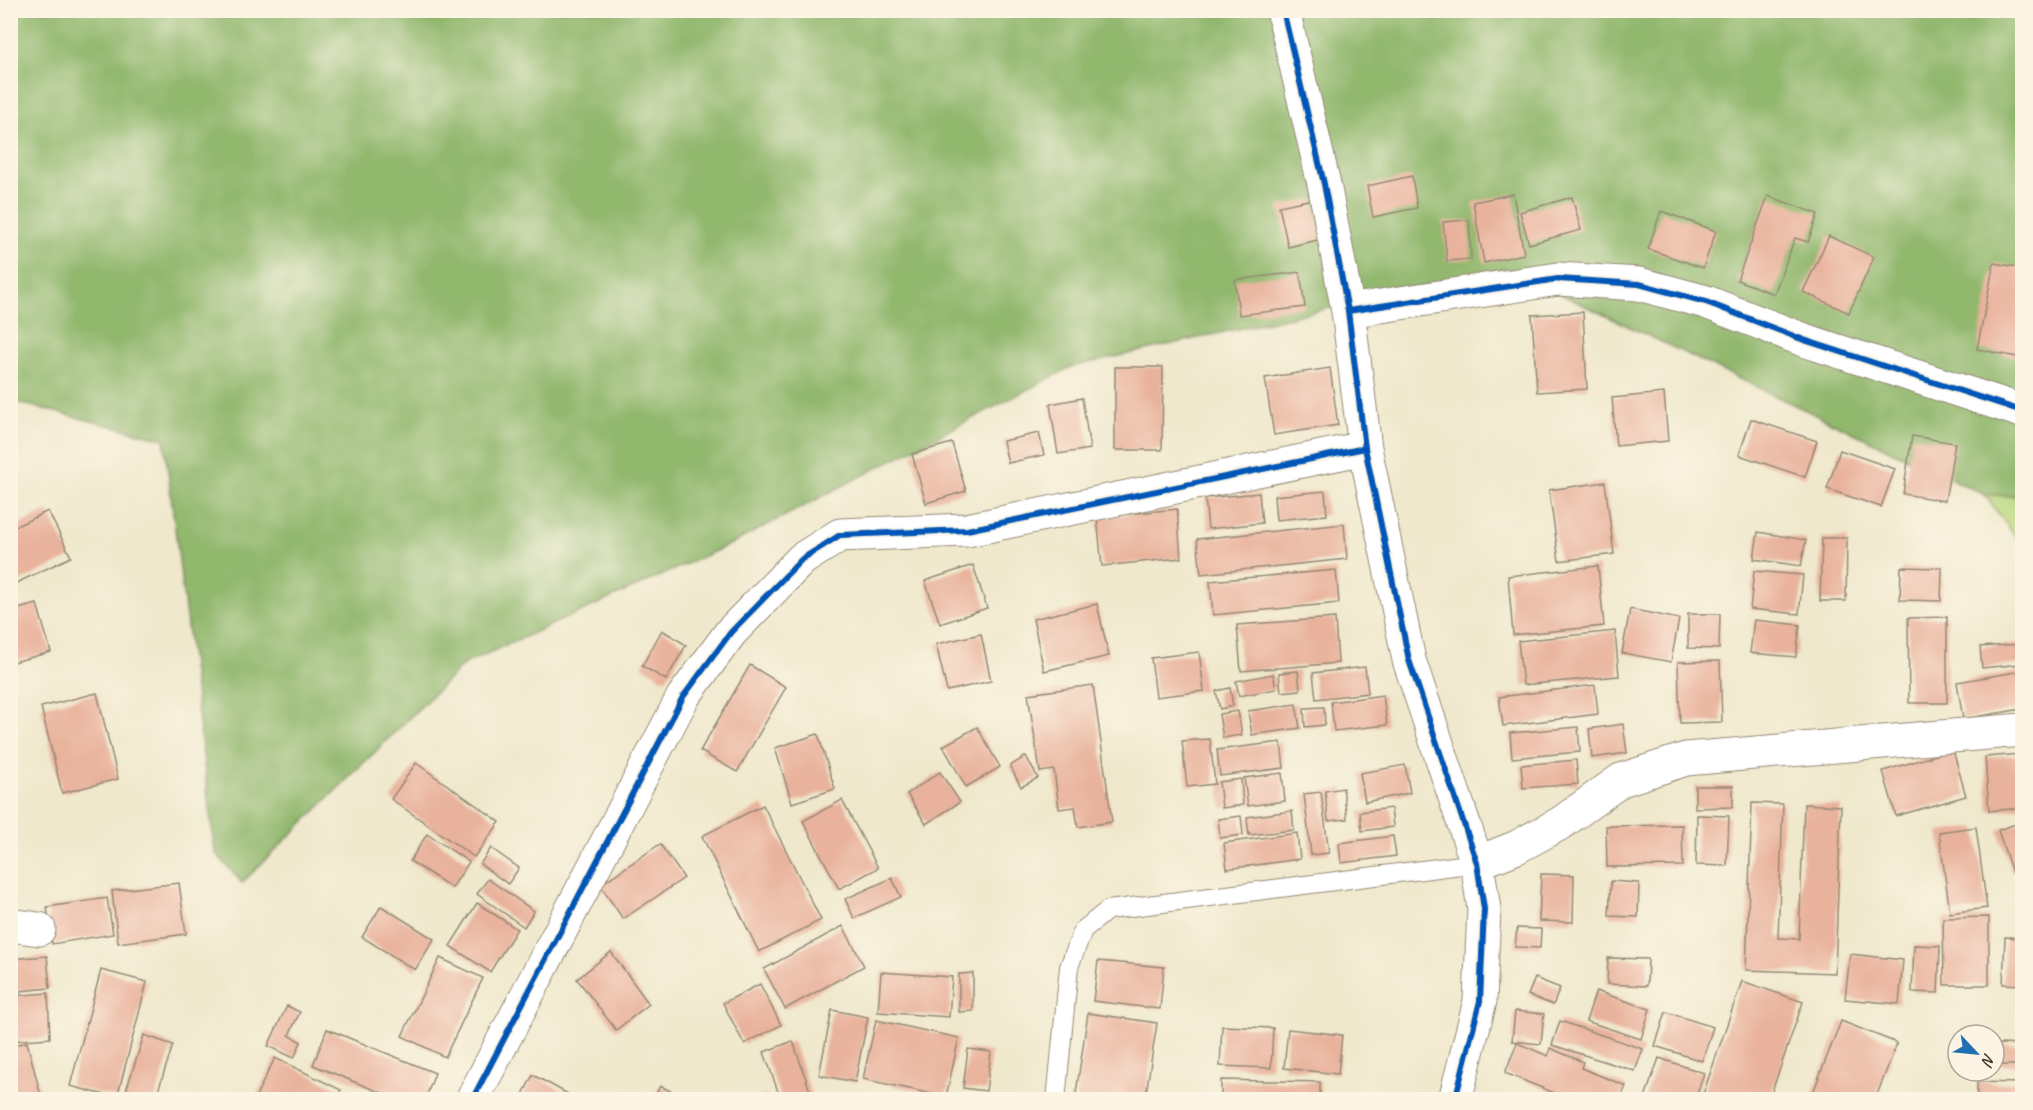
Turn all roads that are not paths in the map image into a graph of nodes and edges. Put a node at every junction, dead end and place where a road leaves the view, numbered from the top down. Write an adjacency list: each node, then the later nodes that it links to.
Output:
1 (1283, 10): 2 (street)
2 (1348, 311): 3 (street); 4 (street)
3 (2022, 411)
4 (1365, 448): 6 (street); 8 (street)
5 (2022, 730): 6 (street)
6 (1477, 863): 7 (street); 9 (lane)
7 (1457, 1099)
8 (472, 1100)
9 (1056, 1100)

